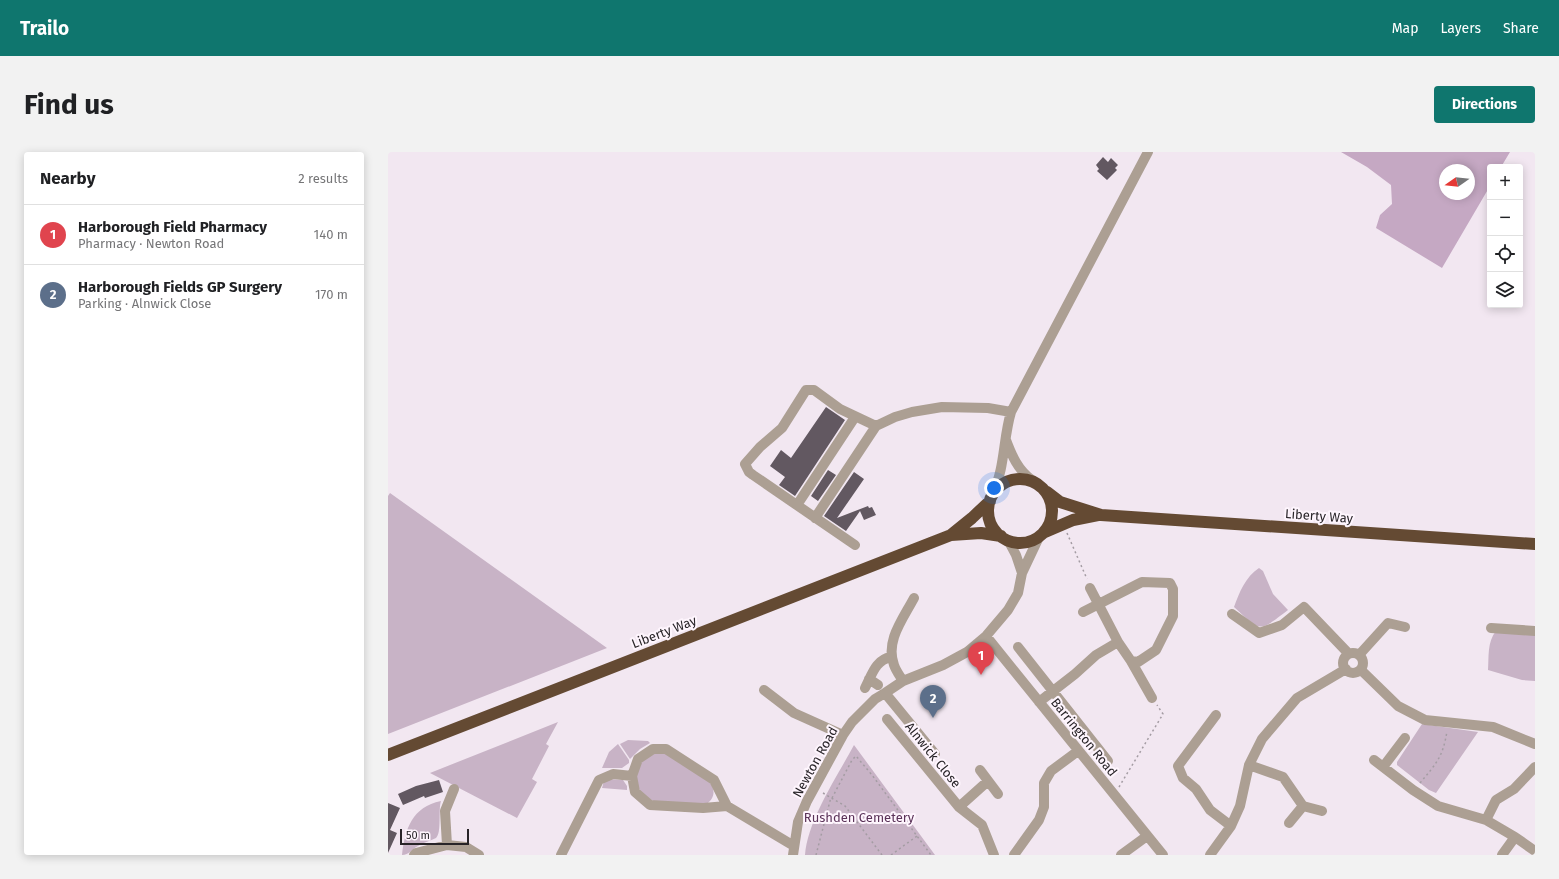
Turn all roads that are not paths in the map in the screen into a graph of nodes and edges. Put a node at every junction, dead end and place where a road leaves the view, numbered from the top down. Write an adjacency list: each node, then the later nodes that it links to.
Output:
1 (1148, 152): 2 (street)
2 (1011, 412): 4 (street); 5 (street)
3 (855, 417): 4 (street); 9 (street); 9 (street)
4 (876, 426): 11 (street)
5 (1006, 440): 6 (street); 8 (street)
6 (1032, 480): 7 (highway); 8 (highway)
7 (1047, 492): 10 (highway, Liberty Way); 13 (highway)
8 (992, 497): 12 (highway, Liberty Way); 14 (highway)
9 (796, 505): 11 (street)
10 (1101, 515): 13 (highway, Liberty Way); 15 (highway, Liberty Way)
11 (815, 518): 16 (street)
12 (951, 535): 14 (highway, Liberty Way); 47 (highway, Liberty Way)
13 (1042, 535): 14 (highway); 17 (street, Newton Road)
14 (1004, 538): 17 (street, Newton Road)
15 (1535, 544)
16 (855, 545)
17 (1022, 574): 26 (street, Newton Road)
18 (1090, 588): 20 (street)
19 (914, 598): 30 (street)
20 (1099, 604): 21 (street); 27 (street); 31 (street)
21 (1083, 612)
22 (1232, 614): 29 (street)
23 (1405, 626): 29 (street)
24 (1491, 628): 25 (street)
25 (1535, 630)
26 (986, 636): 34 (street, Newton Road); 39 (street, Barrington Road)
27 (1118, 642): 31 (street); 37 (street)
28 (1018, 647): 37 (street)
29 (1354, 654): 32 (street); 33 (street)
30 (891, 657): 34 (street); 35 (street, Newton Road)
31 (1131, 661): 38 (street)
32 (1346, 669): 33 (street); 50 (street)
33 (1360, 670): 44 (street)
34 (903, 681): 35 (street, Newton Road)
35 (874, 686): 42 (street, Newton Road); 46 (street)
36 (764, 690): 42 (street)
37 (1053, 692): 39 (street); 49 (street)
38 (1152, 698)
39 (1039, 702): 45 (street, Barrington Road)
40 (1216, 715): 64 (street)
41 (886, 719): 60 (street, Alnwick Close)
42 (843, 735): 68 (street, Newton Road)
43 (1405, 738): 51 (street)
44 (1535, 744)
45 (1078, 750): 65 (street, Barrington Road); 74 (street)
46 (934, 754)
47 (388, 755)
48 (1374, 760): 51 (street)
49 (1108, 761)
50 (1249, 765): 59 (street); 64 (street)
51 (1383, 767): 62 (street)
52 (1535, 767): 62 (street)
53 (980, 770): 55 (street, Alnwick Close)
54 (632, 776): 58 (street); 58 (street); 72 (street)
55 (988, 782): 57 (street, Alnwick Close); 60 (street, Alnwick Close)
56 (454, 789): 67 (street)
57 (998, 794)
58 (727, 806): 68 (street)
59 (1303, 806): 61 (street); 63 (street)
60 (959, 807): 73 (street, Alnwick Close)
61 (1322, 811)
62 (1486, 820): 66 (street)
63 (1289, 823)
64 (1231, 826): 77 (street)
65 (1147, 836): 75 (street); 76 (street, Barrington Road)
66 (1515, 837): 69 (street); 78 (street)
67 (447, 845): 70 (street); 71 (street)
68 (794, 851)
69 (1535, 851)
70 (414, 855)
71 (479, 855)
72 (561, 855)
73 (994, 855)
74 (1014, 855)
75 (1121, 855)
76 (1163, 855)
77 (1210, 855)
78 (1502, 855)

